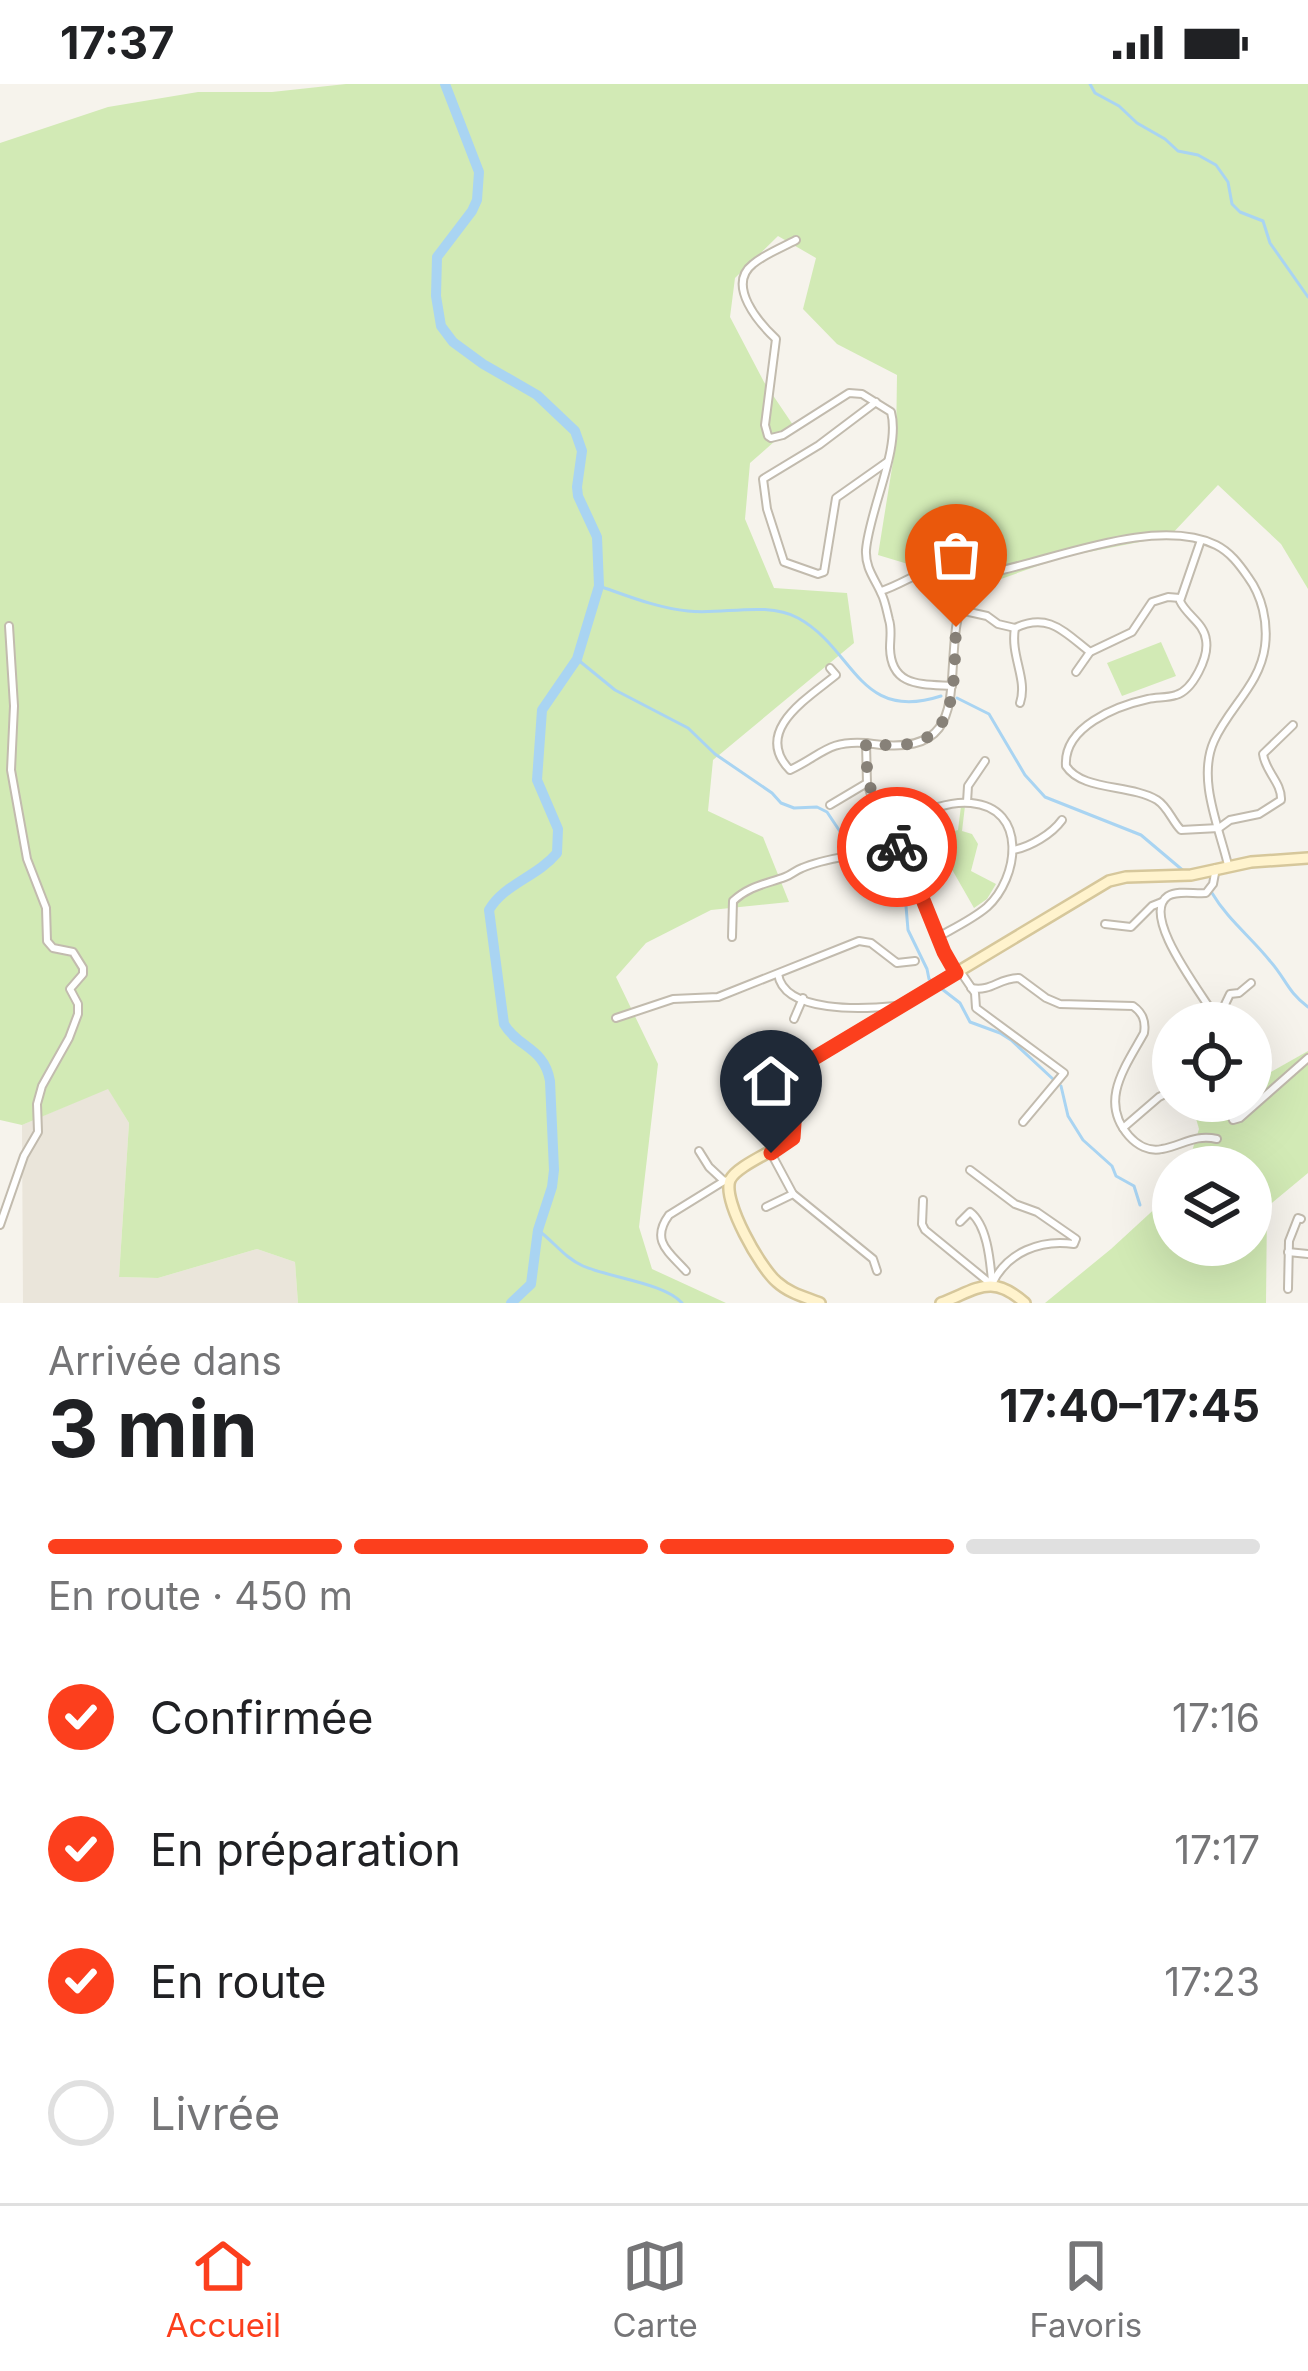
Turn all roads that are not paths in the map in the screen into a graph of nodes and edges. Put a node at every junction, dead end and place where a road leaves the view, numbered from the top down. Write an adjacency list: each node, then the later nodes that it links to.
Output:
1 (796, 240): 2 (street)
2 (876, 402): 3 (street); 3 (street)
3 (887, 462): 6 (street)
4 (1201, 540): 5 (street); 7 (street); 24 (street)
5 (974, 573): 6 (street); 8 (street)
6 (881, 591): 14 (street)
7 (1180, 598): 11 (street); 24 (street)
8 (960, 610): 10 (street); 14 (street)
9 (9, 626): 60 (street)
10 (1015, 628): 11 (street); 15 (street)
11 (1090, 652): 13 (street)
12 (830, 668): 17 (street)
13 (1076, 672)
14 (952, 686): 17 (street)
15 (1020, 703)
16 (1293, 724): 24 (street)
17 (866, 743): 19 (street)
18 (985, 761): 20 (street)
19 (867, 783): 21 (street); 23 (street)
20 (967, 802): 23 (street); 26 (street)
21 (830, 805)
22 (1062, 820): 26 (street)
23 (888, 828): 25 (street)
24 (1219, 828): 28 (street)
25 (895, 843): 32 (street); 33 (street)
26 (1013, 850): 33 (street)
27 (1308, 858): 28 (street)
28 (1228, 865): 29 (street)
29 (1216, 868): 30 (street); 35 (street)
30 (1162, 902): 31 (street); 40 (street)
31 (1105, 924)
32 (732, 937)
33 (938, 937): 35 (street)
34 (915, 961): 36 (street)
35 (958, 972): 38 (street); 42 (street)
36 (778, 974): 39 (street); 43 (street)
37 (1252, 983): 41 (street)
38 (971, 988): 48 (street); 49 (street)
39 (802, 998): 42 (street); 44 (street)
40 (1207, 1002)
41 (1227, 1002)
42 (901, 1006): 52 (street)
43 (616, 1018)
44 (794, 1019)
45 (1308, 1058): 46 (street)
46 (1272, 1090)
47 (1152, 1103): 49 (street)
48 (1023, 1122)
49 (1123, 1128): 50 (street)
50 (1217, 1138)
51 (699, 1151): 54 (street)
52 (771, 1153): 54 (street); 55 (street)
53 (970, 1171): 65 (street)
54 (727, 1180): 63 (street); 67 (street)
55 (793, 1194): 57 (street); 64 (street)
56 (923, 1200): 65 (street)
57 (766, 1207)
58 (1301, 1219): 61 (street)
59 (959, 1222): 65 (street)
60 (0, 1225)
61 (1288, 1252): 62 (street); 66 (street)
62 (1308, 1254)
63 (686, 1271)
64 (877, 1271)
65 (992, 1285): 68 (street); 69 (street)
66 (1288, 1288)
67 (820, 1303)
68 (940, 1303)
69 (1025, 1303)

